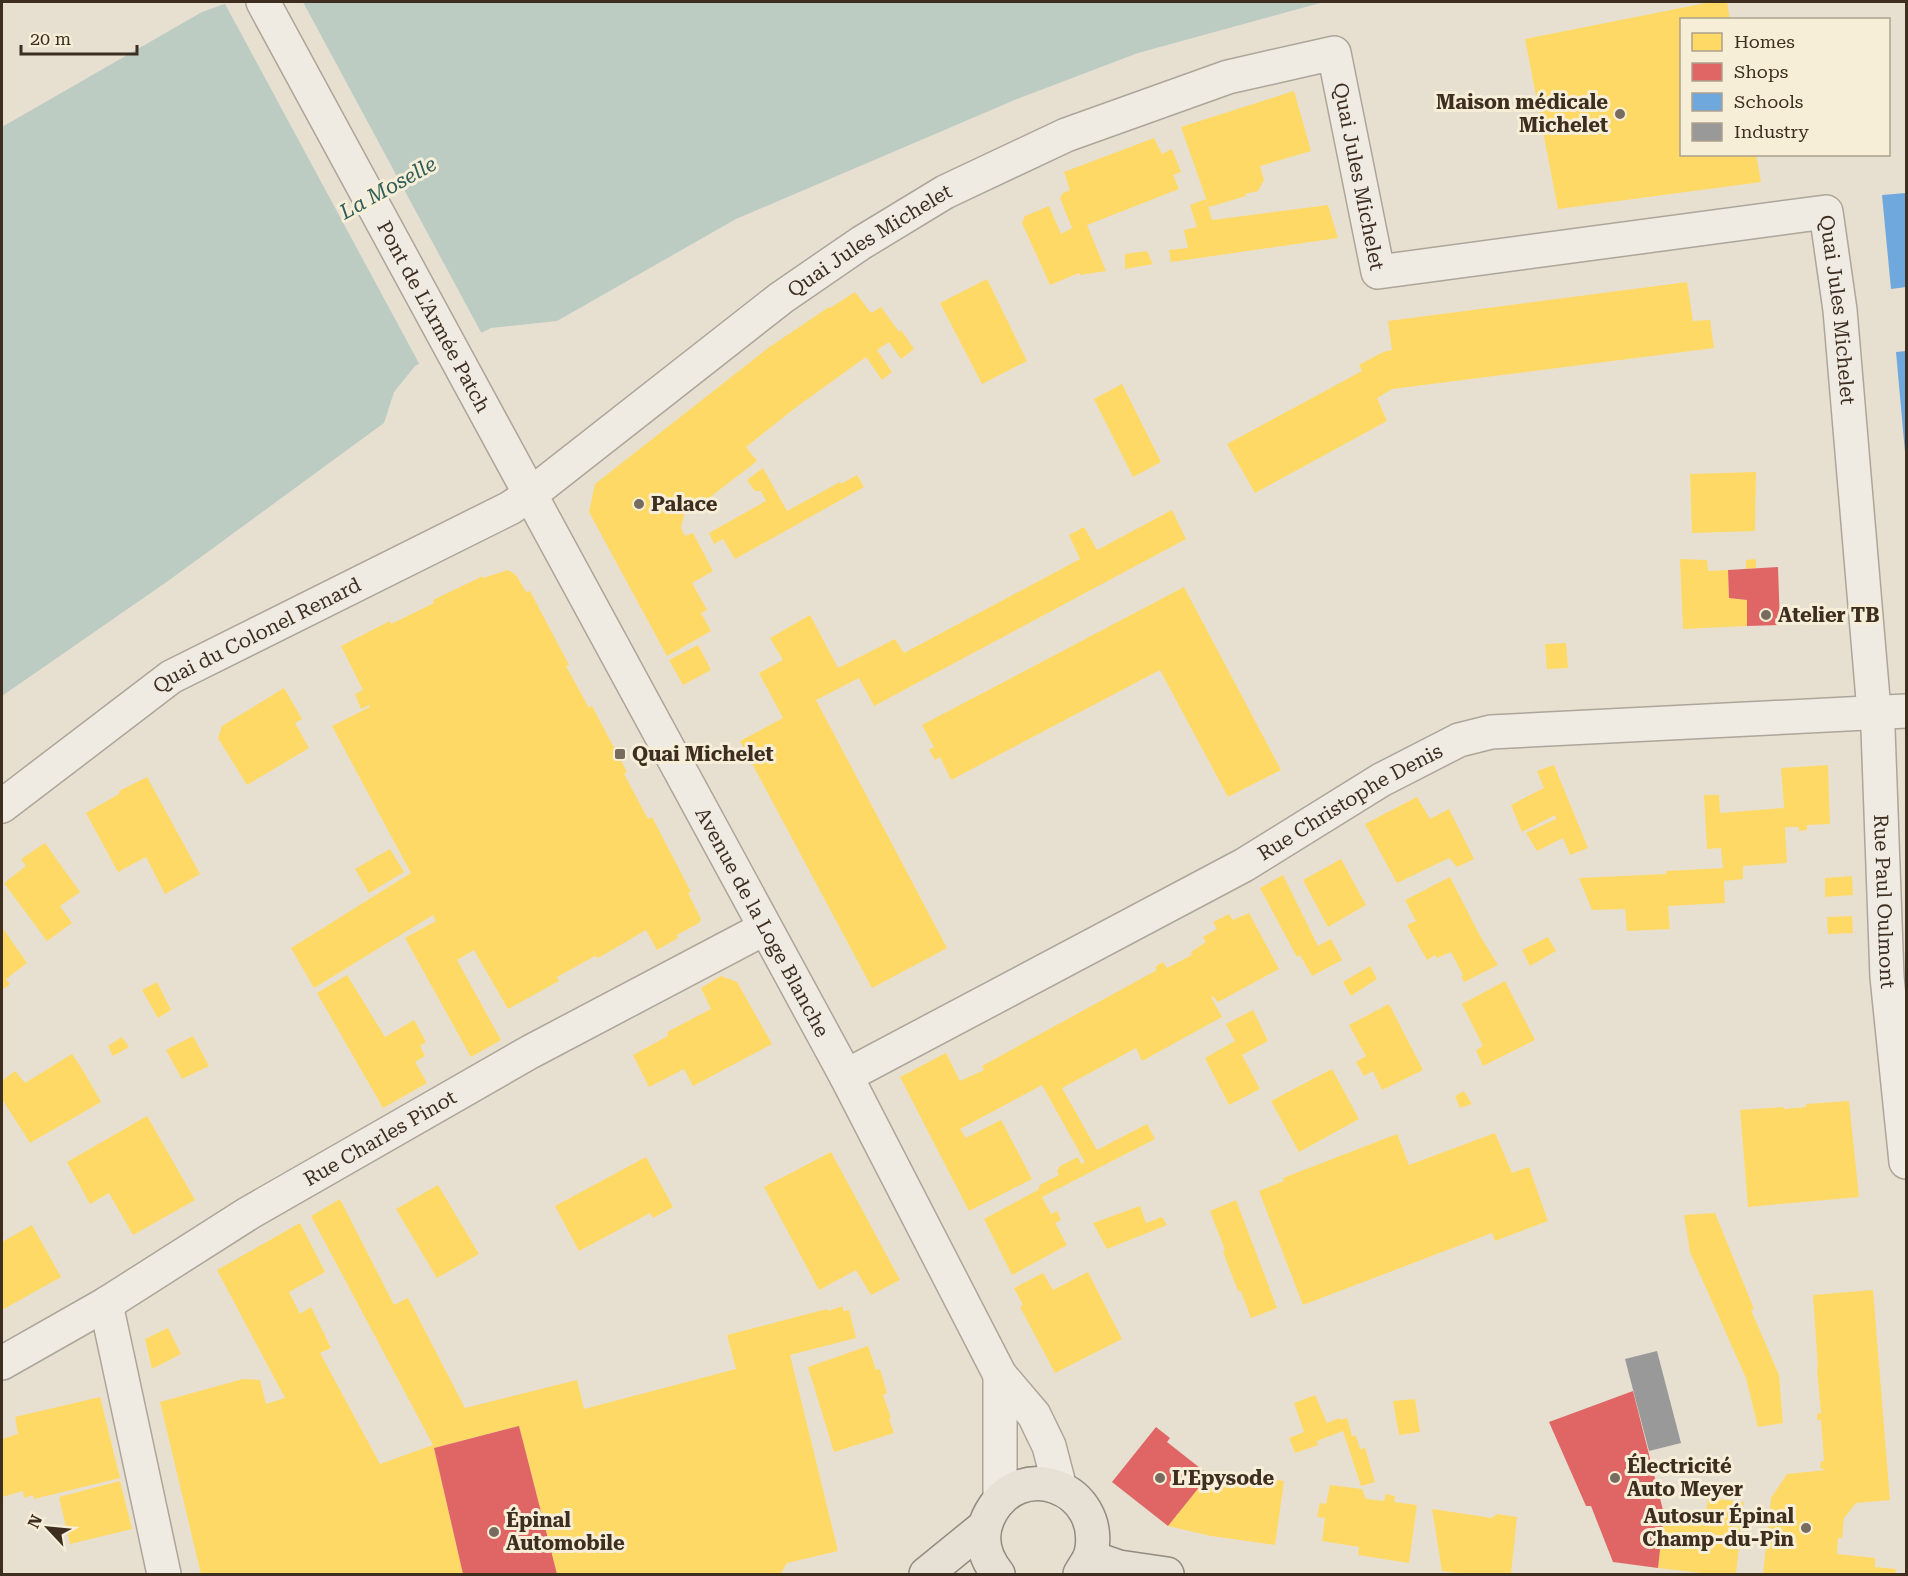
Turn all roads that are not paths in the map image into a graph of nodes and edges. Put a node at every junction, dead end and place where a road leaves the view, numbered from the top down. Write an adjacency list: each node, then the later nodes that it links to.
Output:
1 (263, 2): 2 (street, Pont de L'Armée Patch)
2 (526, 484): 3 (street, Quai Jules Michelet); 5 (street, Quai du Colonel Renard); 6 (street, Avenue de la Loge Blanche)
3 (1874, 711): 4 (street, Rue Christophe Denis); 7 (street, Rue Christophe Denis); 8 (street, Rue Paul Oulmont)
4 (1906, 711)
5 (2, 806)
6 (765, 928): 7 (street, Avenue de la Loge Blanche); 9 (street, Rue Charles Pinot)
7 (846, 1076): 11 (street, Avenue de la Loge Blanche)
8 (1906, 1162)
9 (106, 1304): 10 (street, Rue Charles Pinot); 15 (street)
10 (2, 1363)
11 (1000, 1375): 12 (street, Avenue de la Loge Blanche); 13 (street, Avenue de la Loge Blanche)
12 (1060, 1488): 13 (main road); 14 (main road)
13 (993, 1513): 16 (main road); 17 (main road)
14 (1085, 1566): 18 (main road)
15 (164, 1575)
16 (926, 1575)
17 (998, 1575)
18 (1167, 1575)

